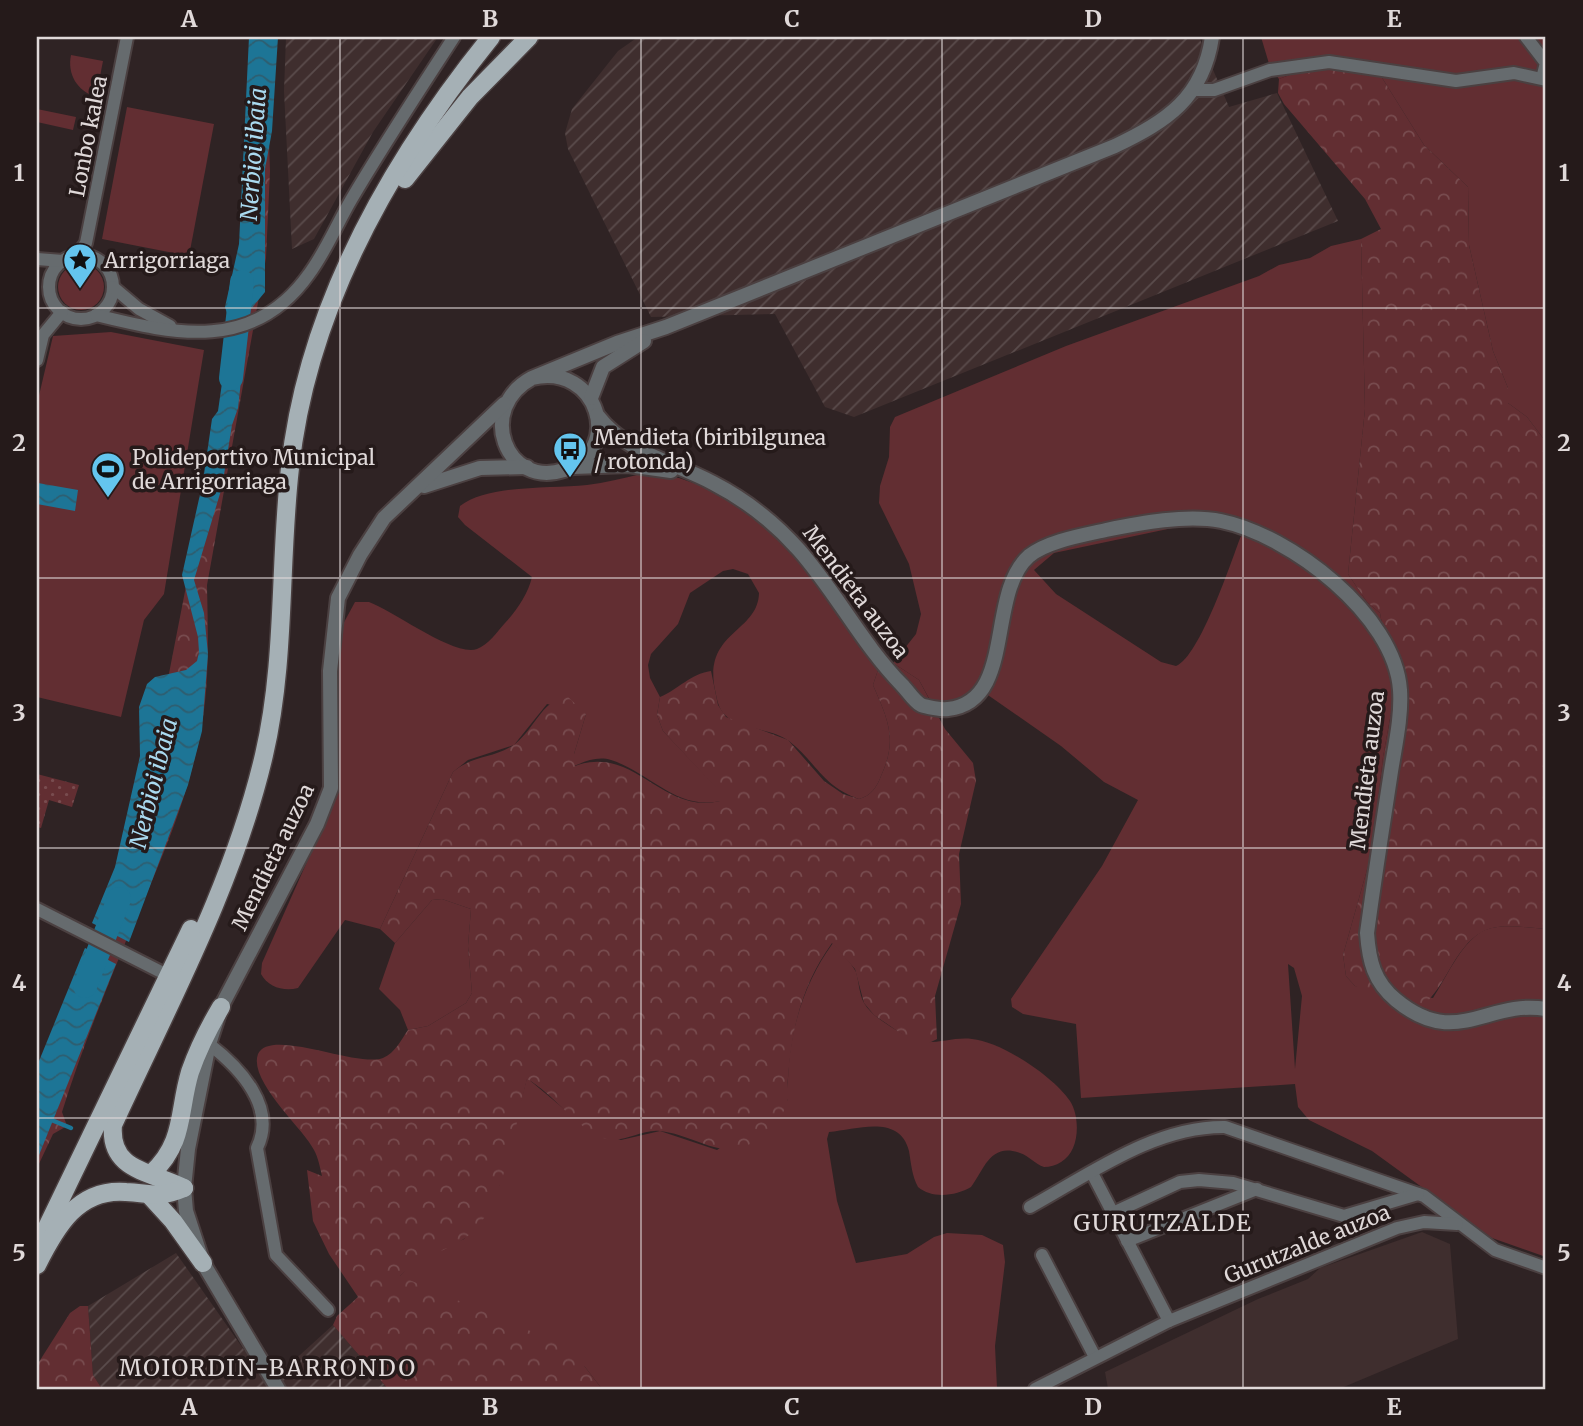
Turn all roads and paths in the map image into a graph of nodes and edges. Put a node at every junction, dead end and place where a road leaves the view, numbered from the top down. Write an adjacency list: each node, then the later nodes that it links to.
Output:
1 (127, 37): 10 (street, Lonbo kalea)
2 (454, 37): 21 (street)
3 (491, 37): 9 (main road)
4 (529, 37): 9 (main road)
5 (1212, 37): 8 (street)
6 (1526, 37): 7 (street)
7 (1544, 79): 8 (street)
8 (1193, 90): 20 (street)
9 (361, 239): 31 (main road)
10 (86, 243): 11 (street, Lonbo kalea); 12 (street)
11 (77, 256): 12 (street); 14 (street)
12 (92, 257): 17 (street)
13 (37, 259): 14 (street)
14 (63, 261): 16 (street)
15 (37, 265): 16 (street)
16 (50, 280): 18 (street)
17 (113, 287): 19 (street); 21 (street)
18 (62, 313): 19 (street); 22 (street)
19 (96, 315): 21 (street)
20 (666, 327): 23 (street); 24 (street)
21 (184, 332)
22 (37, 360)
23 (532, 378): 24 (street); 25 (street)
24 (591, 398): 26 (street)
25 (505, 404): 27 (street); 30 (street)
26 (597, 415): 28 (street); 29 (street, Mendieta auzoa)
27 (527, 467): 28 (street); 30 (street)
28 (572, 467): 29 (street)
29 (711, 482): 35 (street, Mendieta auzoa)
30 (414, 492): 34 (street, Mendieta auzoa)
31 (245, 819): 33 (main road); 37 (main road)
32 (37, 909): 33 (street)
33 (167, 975): 47 (main road)
34 (221, 1007): 36 (street, Mendieta auzoa); 37 (main road)
35 (1546, 1009)
36 (209, 1044): 39 (street, Mendieta auzoa); 52 (street)
37 (152, 1173): 39 (main road)
38 (1092, 1173): 41 (street, Gurutzalde auzoa); 43 (street, Gurutzalde auzoa); 44 (street)
39 (184, 1188): 42 (main road); 49 (street, Mendieta auzoa)
40 (1257, 1189): 41 (street, Gurutzalde auzoa); 44 (street, Gurutzalde auzoa); 46 (street)
41 (1418, 1194): 45 (street, Gurutzalde auzoa)
42 (151, 1197): 49 (main road); 50 (main road)
43 (1030, 1207)
44 (1113, 1213): 46 (street)
45 (1457, 1224): 51 (street); 53 (street, Gurutzalde auzoa)
46 (1127, 1241): 53 (street)
47 (37, 1248)
48 (1042, 1255): 54 (street)
49 (202, 1263): 55 (street, Mendieta auzoa)
50 (37, 1265)
51 (1546, 1268)
52 (328, 1310)
53 (1169, 1321): 54 (street, Gurutzalde auzoa)
54 (1095, 1357): 56 (street, Gurutzalde auzoa)
55 (278, 1389)
56 (1035, 1389)

